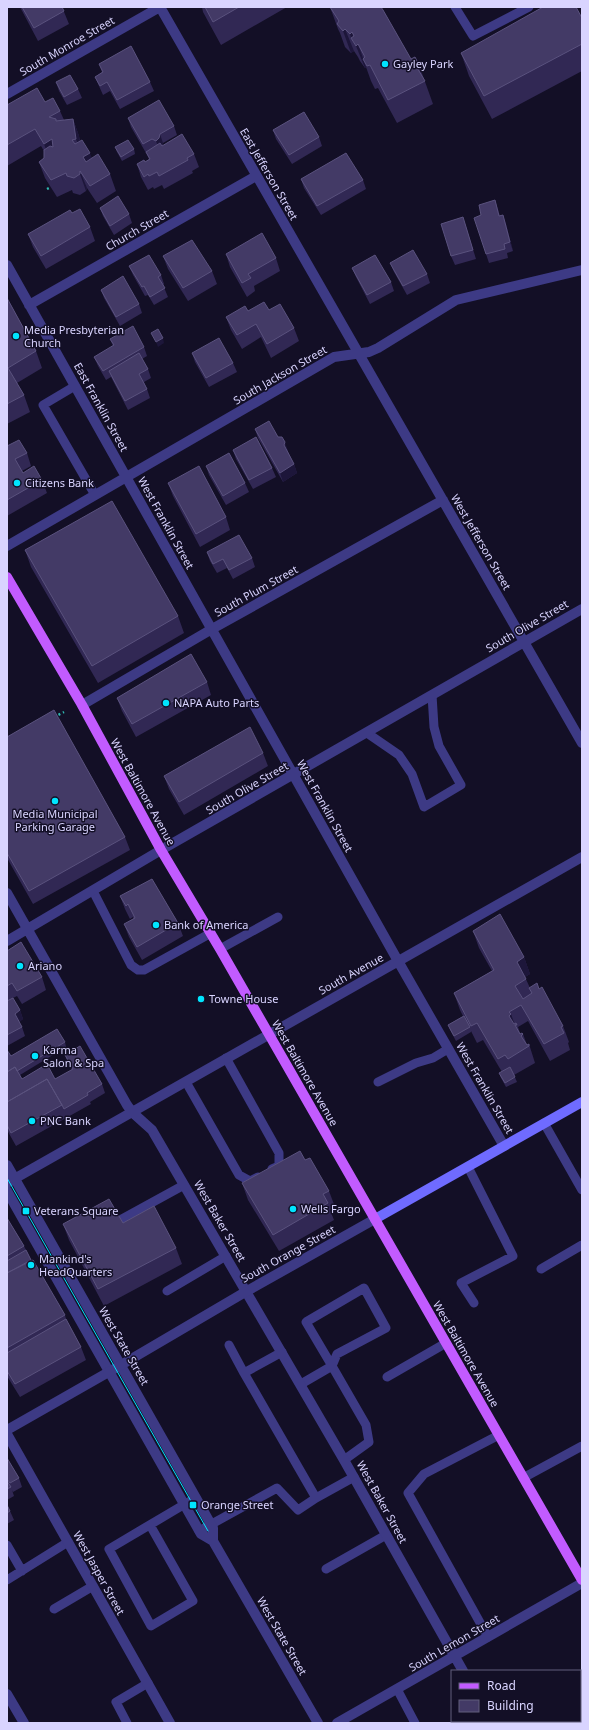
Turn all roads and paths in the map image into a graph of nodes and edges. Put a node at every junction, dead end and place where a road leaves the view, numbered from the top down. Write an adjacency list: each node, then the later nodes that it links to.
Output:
1 (160, 7): 4 (street, South Monroe Street); 5 (street, East Jefferson Street)
2 (455, 7): 3 (lane)
3 (529, 7)
4 (7, 94)
5 (256, 176): 10 (street, Church Street); 11 (street, East Jefferson Street)
6 (51, 187): 7 (path)
7 (47, 189)
8 (7, 265): 10 (street, East Franklin Street)
9 (582, 270): 11 (street, South Jackson Street)
10 (29, 305): 12 (street, East Franklin Street)
11 (358, 354): 13 (street, South Jackson Street); 15 (street, West Jefferson Street)
12 (75, 386): 13 (street, East Franklin Street); 14 (lane)
13 (126, 477): 14 (street, South Jackson Street); 19 (street, West Franklin Street)
14 (95, 495): 16 (street, South Jackson Street)
15 (443, 500): 19 (street, South Plum Street); 20 (street, West Jefferson Street)
16 (7, 546)
17 (7, 577): 22 (main road, West Baltimore Avenue)
18 (582, 608): 20 (street, South Olive Street)
19 (212, 629): 22 (street, South Plum Street); 27 (street, West Franklin Street)
20 (524, 642): 21 (street, South Olive Street); 26 (street, West Jefferson Street)
21 (432, 695): 25 (street, South Olive Street); 25 (lane)
22 (82, 705): 28 (main road, West Baltimore Avenue)
23 (64, 712): 24 (path)
24 (52, 719)
25 (367, 733): 27 (street, South Olive Street)
26 (582, 743)
27 (294, 775): 28 (street, South Olive Street); 37 (street, West Franklin Street)
28 (161, 850): 30 (street, South Olive Street); 34 (main road, West Baltimore Avenue)
29 (582, 857): 37 (street, South Avenue)
30 (93, 891): 33 (street, South Olive Street); 34 (lane)
31 (7, 893): 33 (street, West Baker Street)
32 (278, 917): 36 (lane)
33 (28, 930): 35 (street, South Olive Street); 44 (street, West Baker Street)
34 (210, 933): 36 (main road, West Baltimore Avenue)
35 (7, 941)
36 (220, 949): 38 (main road, West Baltimore Avenue)
37 (398, 961): 38 (street, South Avenue); 39 (street, West Franklin Street)
38 (268, 1034): 40 (street, South Avenue); 54 (main road, West Baltimore Avenue)
39 (448, 1049): 42 (lane); 46 (street, West Franklin Street)
40 (226, 1058): 41 (street, South Avenue); 41 (lane)
41 (186, 1082): 44 (street, South Avenue)
42 (378, 1082)
43 (582, 1102): 45 (main road, South Orange Street)
44 (132, 1112): 49 (street); 50 (street, West Baker Street)
45 (544, 1124): 46 (main road, South Orange Street); 51 (lane)
46 (504, 1146): 48 (main road, South Orange Street)
47 (7, 1165): 49 (street, West State Street)
48 (468, 1167): 54 (main road, South Orange Street); 60 (lane)
49 (11, 1181): 64 (street, West State Street)
50 (184, 1185): 53 (lane); 56 (street, West Baker Street)
51 (582, 1190)
52 (7, 1191): 66 (street, West State Street)
53 (122, 1219)
54 (375, 1219): 59 (street, South Orange Street); 61 (main road, West Baltimore Avenue)
55 (582, 1245): 57 (lane)
56 (226, 1256): 58 (lane); 59 (street, West Baker Street)
57 (541, 1269)
58 (167, 1291)
59 (247, 1291): 63 (street, West Baker Street); 64 (street, South Orange Street)
60 (474, 1303)
61 (446, 1343): 68 (lane); 72 (main road, West Baltimore Avenue)
62 (229, 1345): 67 (lane)
63 (282, 1352): 67 (lane); 69 (street, West Baker Street)
64 (121, 1365): 66 (street, South Orange Street); 77 (street, West State Street)
65 (332, 1366): 65 (lane); 69 (lane); 74 (lane)
66 (110, 1371): 70 (street, South Orange Street); 79 (street, West State Street)
67 (244, 1373): 78 (lane)
68 (387, 1377)
69 (301, 1384): 74 (street, West Baker Street)
70 (7, 1430)
71 (7, 1434): 85 (street, West Jasper Street)
72 (499, 1435): 76 (main road, West Baltimore Avenue); 93 (lane)
73 (582, 1446): 76 (lane)
74 (343, 1457): 75 (street, West Baker Street)
75 (354, 1477): 78 (lane); 83 (street, West Baker Street)
76 (523, 1478): 90 (main road, West Baltimore Avenue)
77 (196, 1498): 79 (lane); 80 (street, West State Street)
78 (316, 1498): 80 (lane)
79 (185, 1504): 81 (lane); 82 (street, West State Street)
80 (211, 1524): 82 (lane); 84 (street, West State Street)
81 (150, 1525): 81 (lane)
82 (199, 1530): 84 (street, West State Street)
83 (386, 1535): 87 (lane); 94 (street, West Baker Street)
84 (213, 1541): 102 (street, West State Street)
85 (68, 1542): 88 (lane); 91 (street, West Jasper Street)
86 (7, 1545): 88 (lane)
87 (326, 1569)
88 (22, 1571): 89 (lane)
89 (7, 1580)
90 (582, 1582): 93 (street, South Lemon Street)
91 (93, 1586): 92 (lane); 96 (street, West Jasper Street)
92 (54, 1609)
93 (488, 1637): 94 (street, South Lemon Street)
94 (454, 1656): 95 (street, West Baker Street); 97 (street, South Lemon Street)
95 (462, 1670)
96 (148, 1683): 100 (lane); 101 (street, West Jasper Street)
97 (397, 1689): 103 (street, South Lemon Street); 104 (lane)
98 (7, 1694): 99 (street)
99 (24, 1723)
100 (127, 1723)
101 (170, 1723)
102 (318, 1723)
103 (337, 1723)
104 (415, 1723)

